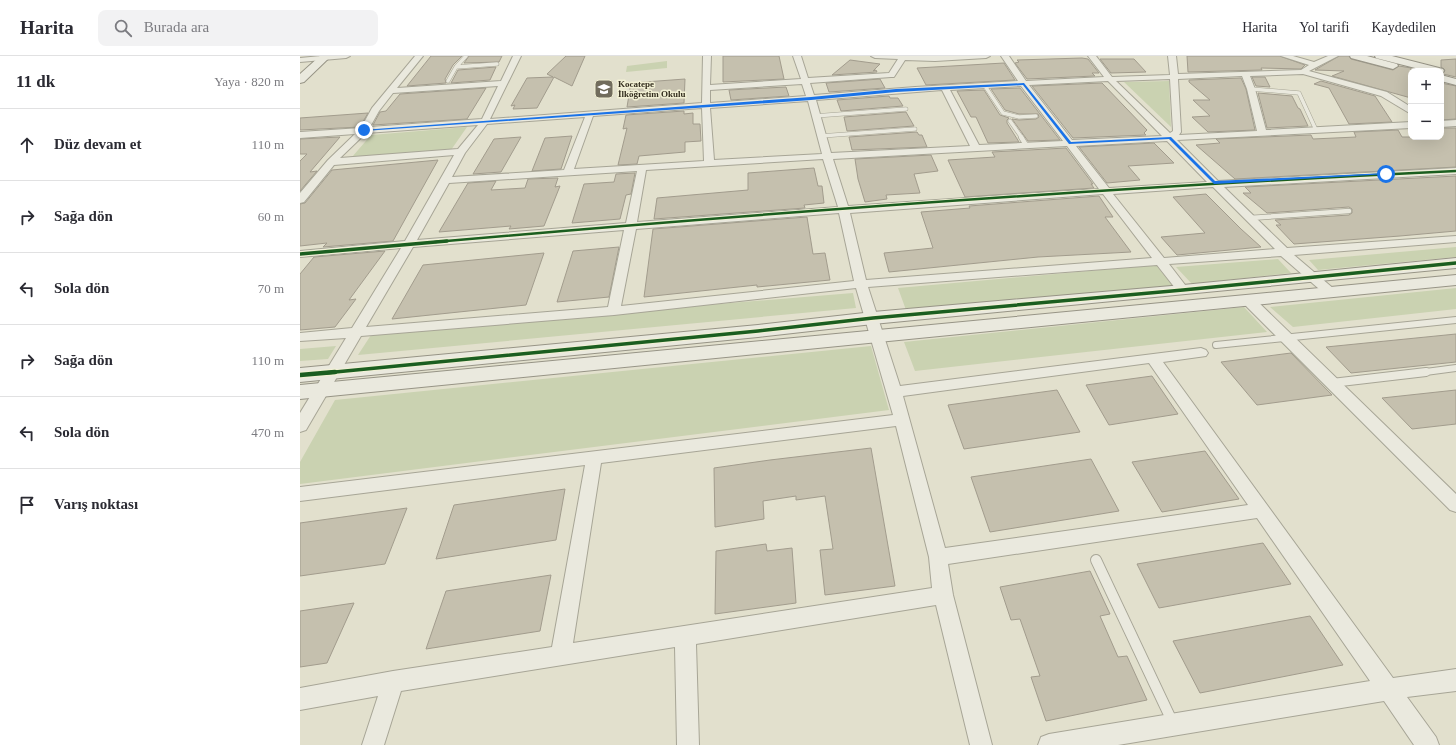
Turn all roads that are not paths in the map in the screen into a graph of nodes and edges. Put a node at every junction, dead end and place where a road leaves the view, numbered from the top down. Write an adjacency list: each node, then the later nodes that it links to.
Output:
1 (346, 56): 16 (street)
2 (420, 56): 43 (street)
3 (466, 56): 21 (lane)
4 (517, 56): 36 (street)
5 (707, 56): 39 (street)
6 (797, 56): 33 (street)
7 (875, 56): 17 (street)
8 (986, 56): 17 (street)
9 (1006, 56): 37 (street)
10 (1092, 56): 30 (street)
11 (1172, 56): 29 (street)
12 (1285, 56): 20 (street)
13 (1334, 56): 20 (street)
14 (1355, 56): 23 (street)
15 (1380, 56): 22 (street)
16 (325, 57): 18 (street); 32 (street)
17 (902, 58): 27 (street)
18 (304, 60)
19 (496, 64): 21 (lane)
20 (1315, 64): 24 (street)
21 (456, 67): 34 (lane)
22 (1428, 68)
23 (1408, 69)
24 (1303, 72): 26 (street); 47 (street)
25 (1444, 72): 28 (street)
26 (1245, 74): 29 (street); 41 (street)
27 (891, 75): 33 (street); 42 (street)
28 (1456, 75)
29 (1174, 76): 30 (street); 62 (street)
30 (1110, 79): 37 (street); 62 (street)
31 (1444, 79): 35 (street)
32 (300, 80)
33 (804, 80): 39 (street); 44 (street)
34 (448, 81)
35 (1456, 82)
36 (504, 83): 43 (street); 51 (street)
37 (1024, 84): 38 (street); 63 (street)
38 (985, 86): 40 (street); 50 (lane)
39 (706, 88): 45 (street)
40 (945, 88): 42 (street); 65 (street)
41 (1251, 89): 58 (lane); 59 (street)
42 (896, 90): 44 (street)
43 (390, 91): 57 (street)
44 (811, 98): 45 (street); 49 (street)
45 (706, 106): 48 (street); 69 (street)
46 (906, 109): 49 (lane)
47 (1408, 109)
48 (590, 114): 51 (street); 72 (street)
49 (815, 116): 61 (street)
50 (1036, 116)
51 (485, 121): 57 (street); 66 (street)
52 (1010, 121): 64 (lane)
53 (1456, 123): 54 (street)
54 (1444, 124)
55 (1408, 125): 58 (street)
56 (915, 129): 61 (lane)
57 (364, 130): 60 (street); 68 (street)
58 (1316, 130): 59 (street)
59 (1262, 133): 62 (street)
60 (300, 135)
61 (821, 136): 67 (street)
62 (1170, 138): 63 (street); 74 (street)
63 (1070, 143): 64 (street); 75 (street)
64 (1026, 145): 65 (street)
65 (976, 148): 67 (street)
66 (461, 152): 68 (street); 73 (street)
67 (826, 156): 69 (street); 77 (street)
68 (332, 162): 76 (street)
69 (708, 163): 70 (street)
70 (642, 168): 72 (street); 80 (street)
71 (1456, 171): 74 (street)
72 (568, 172): 73 (street)
73 (447, 180): 82 (street)
74 (1214, 183): 75 (street); 79 (street)
75 (1105, 190): 77 (street); 85 (street)
76 (300, 200)
77 (844, 210): 80 (street); 89 (street)
78 (1349, 211): 79 (lane)
79 (1250, 218): 83 (street)
80 (632, 225): 82 (street); 93 (street)
81 (1456, 239): 83 (street)
82 (409, 244): 84 (street); 96 (street)
83 (1284, 252): 85 (street); 87 (street)
84 (300, 254)
85 (1160, 262): 89 (street); 90 (street)
86 (1456, 263): 87 (street)
87 (1315, 277): 90 (street); 91 (street)
88 (1456, 280): 91 (street)
89 (861, 284): 93 (street); 95 (street)
90 (1183, 290): 95 (street)
91 (1330, 292): 92 (street)
92 (1249, 301): 95 (street); 98 (street)
93 (614, 311): 96 (street)
94 (1456, 320): 98 (lane)
95 (876, 327): 103 (street); 106 (street); 108 (street)
96 (357, 332): 97 (street); 103 (street)
97 (300, 337)
98 (1286, 337): 99 (lane); 105 (street)
99 (1216, 345)
100 (1201, 353): 101 (street)
101 (1152, 358): 108 (street); 114 (street)
102 (1456, 368): 105 (lane)
103 (332, 372): 104 (street); 106 (street)
104 (300, 375)
105 (1332, 383): 113 (street)
106 (321, 390): 107 (street); 110 (street)
107 (300, 392)
108 (894, 392): 109 (street)
109 (902, 420): 111 (street); 115 (street)
110 (300, 426)
111 (594, 458): 112 (street); 119 (street)
112 (300, 494)
113 (1456, 505)
114 (1262, 510): 115 (street); 122 (street)
115 (938, 557): 117 (street)
116 (1096, 560): 124 (lane)
117 (943, 595): 118 (street); 127 (street)
118 (685, 635): 119 (street); 126 (street)
119 (561, 655): 121 (street)
120 (1456, 680): 122 (street)
121 (393, 682): 123 (street); 125 (street)
122 (1389, 689): 124 (street); 129 (street)
123 (300, 700)
124 (1173, 725): 128 (street)
125 (373, 745)
126 (688, 745)
127 (981, 745)
128 (1049, 745)
129 (1428, 745)

